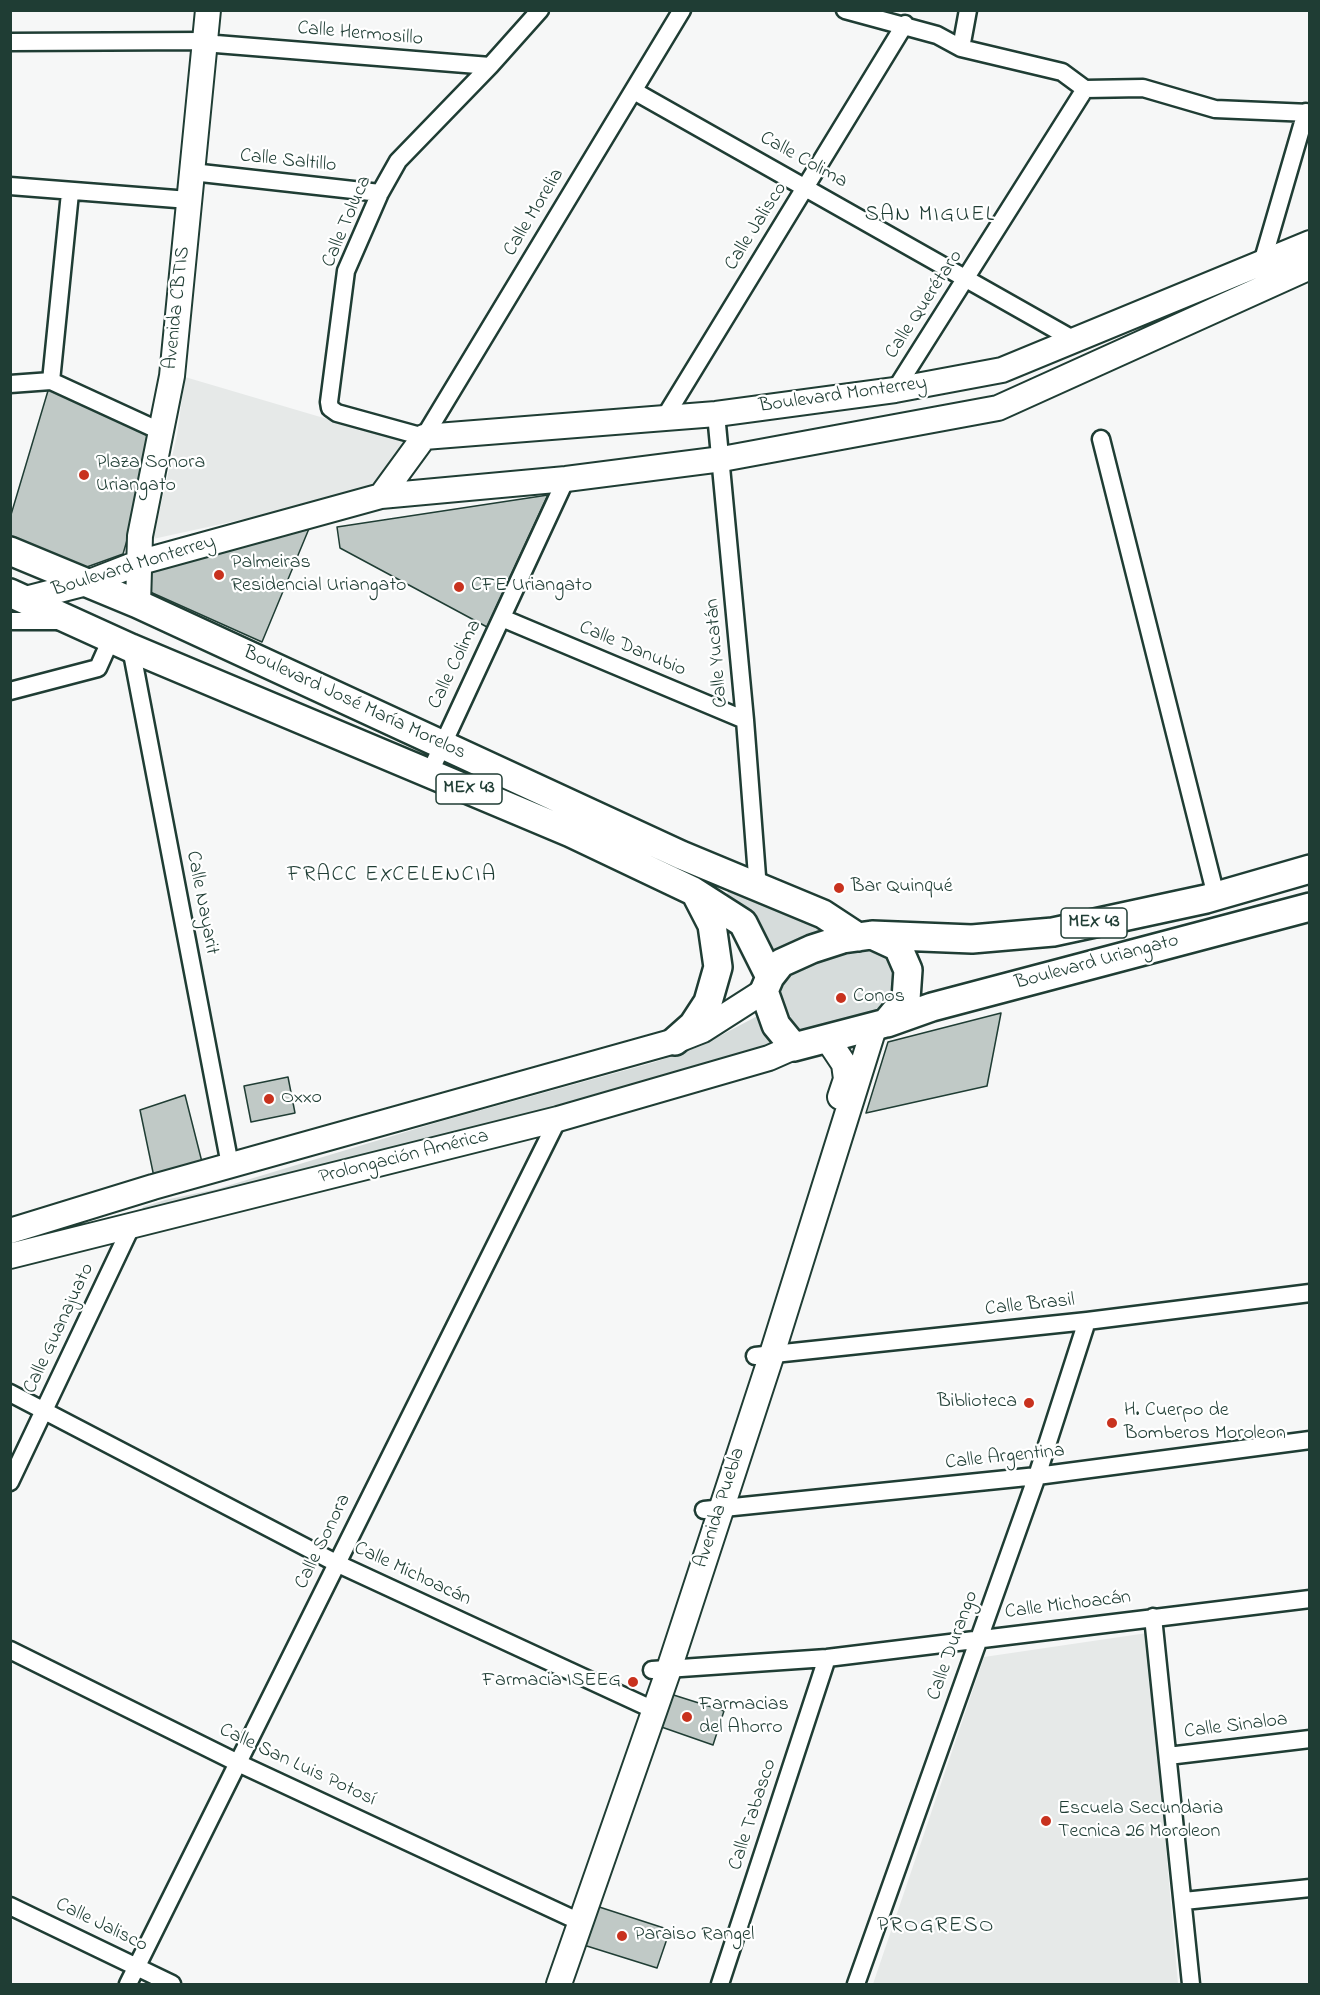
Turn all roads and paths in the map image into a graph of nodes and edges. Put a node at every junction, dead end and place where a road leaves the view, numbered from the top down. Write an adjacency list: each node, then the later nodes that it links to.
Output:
1 (208, 10): 7 (street, Avenida CBTIS)
2 (540, 10): 10 (street, Calle Toluca)
3 (682, 10): 12 (street, Calle Morelia)
4 (845, 10): 6 (street)
5 (968, 10): 9 (street)
6 (905, 24): 9 (street); 16 (street, Calle Jalisco)
7 (205, 41): 8 (street, Calle Hermosillo); 10 (street, Calle Hermosillo); 14 (street, Avenida CBTIS)
8 (10, 42)
9 (961, 48): 11 (street)
10 (490, 66): 18 (street, Calle Toluca)
11 (1085, 89): 13 (street); 23 (street, Calle Querétaro)
12 (634, 91): 16 (street, Calle Colima); 31 (street, Calle Morelia)
13 (1308, 112): 21 (street)
14 (192, 172): 18 (street, Calle Saltillo); 19 (street, Avenida CBTIS)
15 (10, 186): 17 (street)
16 (806, 187): 23 (street, Calle Colima); 29 (street, Calle Jalisco)
17 (70, 193): 19 (street); 25 (street)
18 (380, 193): 31 (street, Calle Toluca)
19 (189, 200): 30 (street, Avenida CBTIS)
20 (1310, 243): 21 (street, Boulevard Monterrey)
21 (1262, 263): 24 (street, Boulevard Monterrey)
22 (1310, 267): 33 (street, Boulevard Monterrey)
23 (967, 278): 24 (street, Calle Colima); 27 (street, Calle Querétaro)
24 (1076, 341): 27 (street, Boulevard Monterrey)
25 (51, 381): 26 (street); 30 (street)
26 (10, 384)
27 (895, 390): 28 (street, Boulevard Monterrey)
28 (716, 414): 29 (street, Boulevard Monterrey); 33 (street, Calle Yucatán)
29 (663, 420): 31 (street, Boulevard Monterrey)
30 (162, 432): 39 (street, Avenida CBTIS)
31 (424, 437): 34 (street)
32 (1101, 439): 54 (street)
33 (722, 459): 35 (street, Boulevard Monterrey); 48 (street, Calle Yucatán)
34 (406, 462): 36 (street); 37 (street)
35 (566, 478): 36 (street, Boulevard Monterrey); 43 (street, Calle Colima)
36 (425, 492): 37 (street, Boulevard Monterrey)
37 (381, 496): 39 (street, Boulevard Monterrey)
38 (10, 551): 40 (main road, Boulevard José María Morelos / MEX 43)
39 (141, 562): 40 (street, Boulevard Monterrey); 42 (street, Avenida CBTIS)
40 (87, 583): 41 (street, Boulevard Monterrey); 42 (main road, Boulevard José María Morelos / MEX 43); 45 (main road)
41 (15, 599): 45 (main road, Boulevard José María Morelos / MEX 43)
42 (138, 604): 46 (main road); 49 (main road, Boulevard José María Morelos / MEX 43)
43 (502, 618): 48 (street, Calle Danubio); 49 (street, Calle Colima)
44 (10, 621): 45 (street)
45 (71, 621): 46 (main road, Boulevard José María Morelos / MEX 43)
46 (121, 644): 47 (street); 50 (main road, Boulevard José María Morelos / MEX 43); 63 (street, Calle Nayarit)
47 (10, 691)
48 (745, 720): 52 (street, Calle Yucatán)
49 (442, 744): 50 (street, Calle Colima); 52 (main road, Boulevard José María Morelos / MEX 43)
50 (430, 772): 53 (main road, Boulevard José María Morelos / MEX 43)
51 (1310, 868): 54 (main road, Boulevard Uriangato / MEX 43)
52 (758, 890): 56 (main road, Boulevard José María Morelos / MEX 43)
53 (693, 891): 57 (main road, Boulevard José María Morelos / MEX 43); 60 (main road)
54 (1216, 896): 56 (main road, Boulevard Uriangato / MEX 43)
55 (1310, 907): 58 (main road, Boulevard Uriangato / MEX 43)
56 (865, 936): 57 (main road, MEX 43); 58 (main road, MEX 43)
57 (767, 984): 60 (street, Prolongación América); 61 (main road, MEX 43)
58 (880, 1026): 59 (main road, MEX 43); 70 (street, Avenida Puebla)
59 (828, 1040): 61 (main road, MEX 43); 70 (street, Avenida Puebla)
60 (675, 1041): 63 (street, Prolongación América)
61 (794, 1047): 62 (street, Prolongación América)
62 (558, 1119): 65 (street, Prolongación América); 77 (street, Calle Sonora)
63 (230, 1165): 64 (street, Prolongación América)
64 (153, 1186): 65 (street); 66 (street, Prolongación América)
65 (132, 1225): 67 (street, Prolongación América); 72 (street, Calle Guanajuato)
66 (10, 1231)
67 (10, 1256)
68 (1310, 1293): 69 (street, Calle Brasil)
69 (1086, 1321): 70 (street, Calle Brasil); 74 (street, Calle Durango)
70 (764, 1355): 76 (street, Avenida Puebla)
71 (10, 1393): 72 (street, Calle Michoacán)
72 (45, 1411): 75 (street, Calle Guanajuato); 77 (street, Calle Michoacán)
73 (1310, 1440): 74 (street, Calle Argentina)
74 (1037, 1476): 76 (street, Calle Argentina); 80 (street, Calle Durango)
75 (10, 1482)
76 (712, 1509): 83 (street, Avenida Puebla)
77 (336, 1563): 84 (street, Calle Michoacán); 87 (street, Calle Sonora)
78 (1310, 1599): 79 (street, Calle Michoacán)
79 (1153, 1617): 80 (street, Calle Michoacán); 86 (street)
80 (979, 1638): 82 (street, Calle Michoacán); 98 (street, Calle Durango)
81 (10, 1650): 87 (street, Calle San Luis Potosí)
82 (827, 1658): 83 (street, Calle Michoacán); 97 (street, Calle Tabasco)
83 (660, 1670): 84 (street, Avenida Puebla)
84 (647, 1707): 91 (street, Avenida Puebla)
85 (1310, 1739): 86 (street, Calle Sinaloa)
86 (1168, 1756): 89 (street)
87 (238, 1763): 91 (street, Calle San Luis Potosí); 92 (street, Calle Sonora)
88 (1310, 1888): 89 (street)
89 (1184, 1901): 99 (street)
90 (10, 1906): 92 (street, Calle Jalisco)
91 (574, 1919): 95 (street, Avenida Puebla); 96 (street, Avenida Puebla)
92 (137, 1967): 93 (street, Calle Sonora); 94 (street, Calle Jalisco)
93 (128, 1984)
94 (172, 1984)
95 (544, 1984)
96 (559, 1984)
97 (720, 1984)
98 (856, 1984)
99 (1191, 1984)

